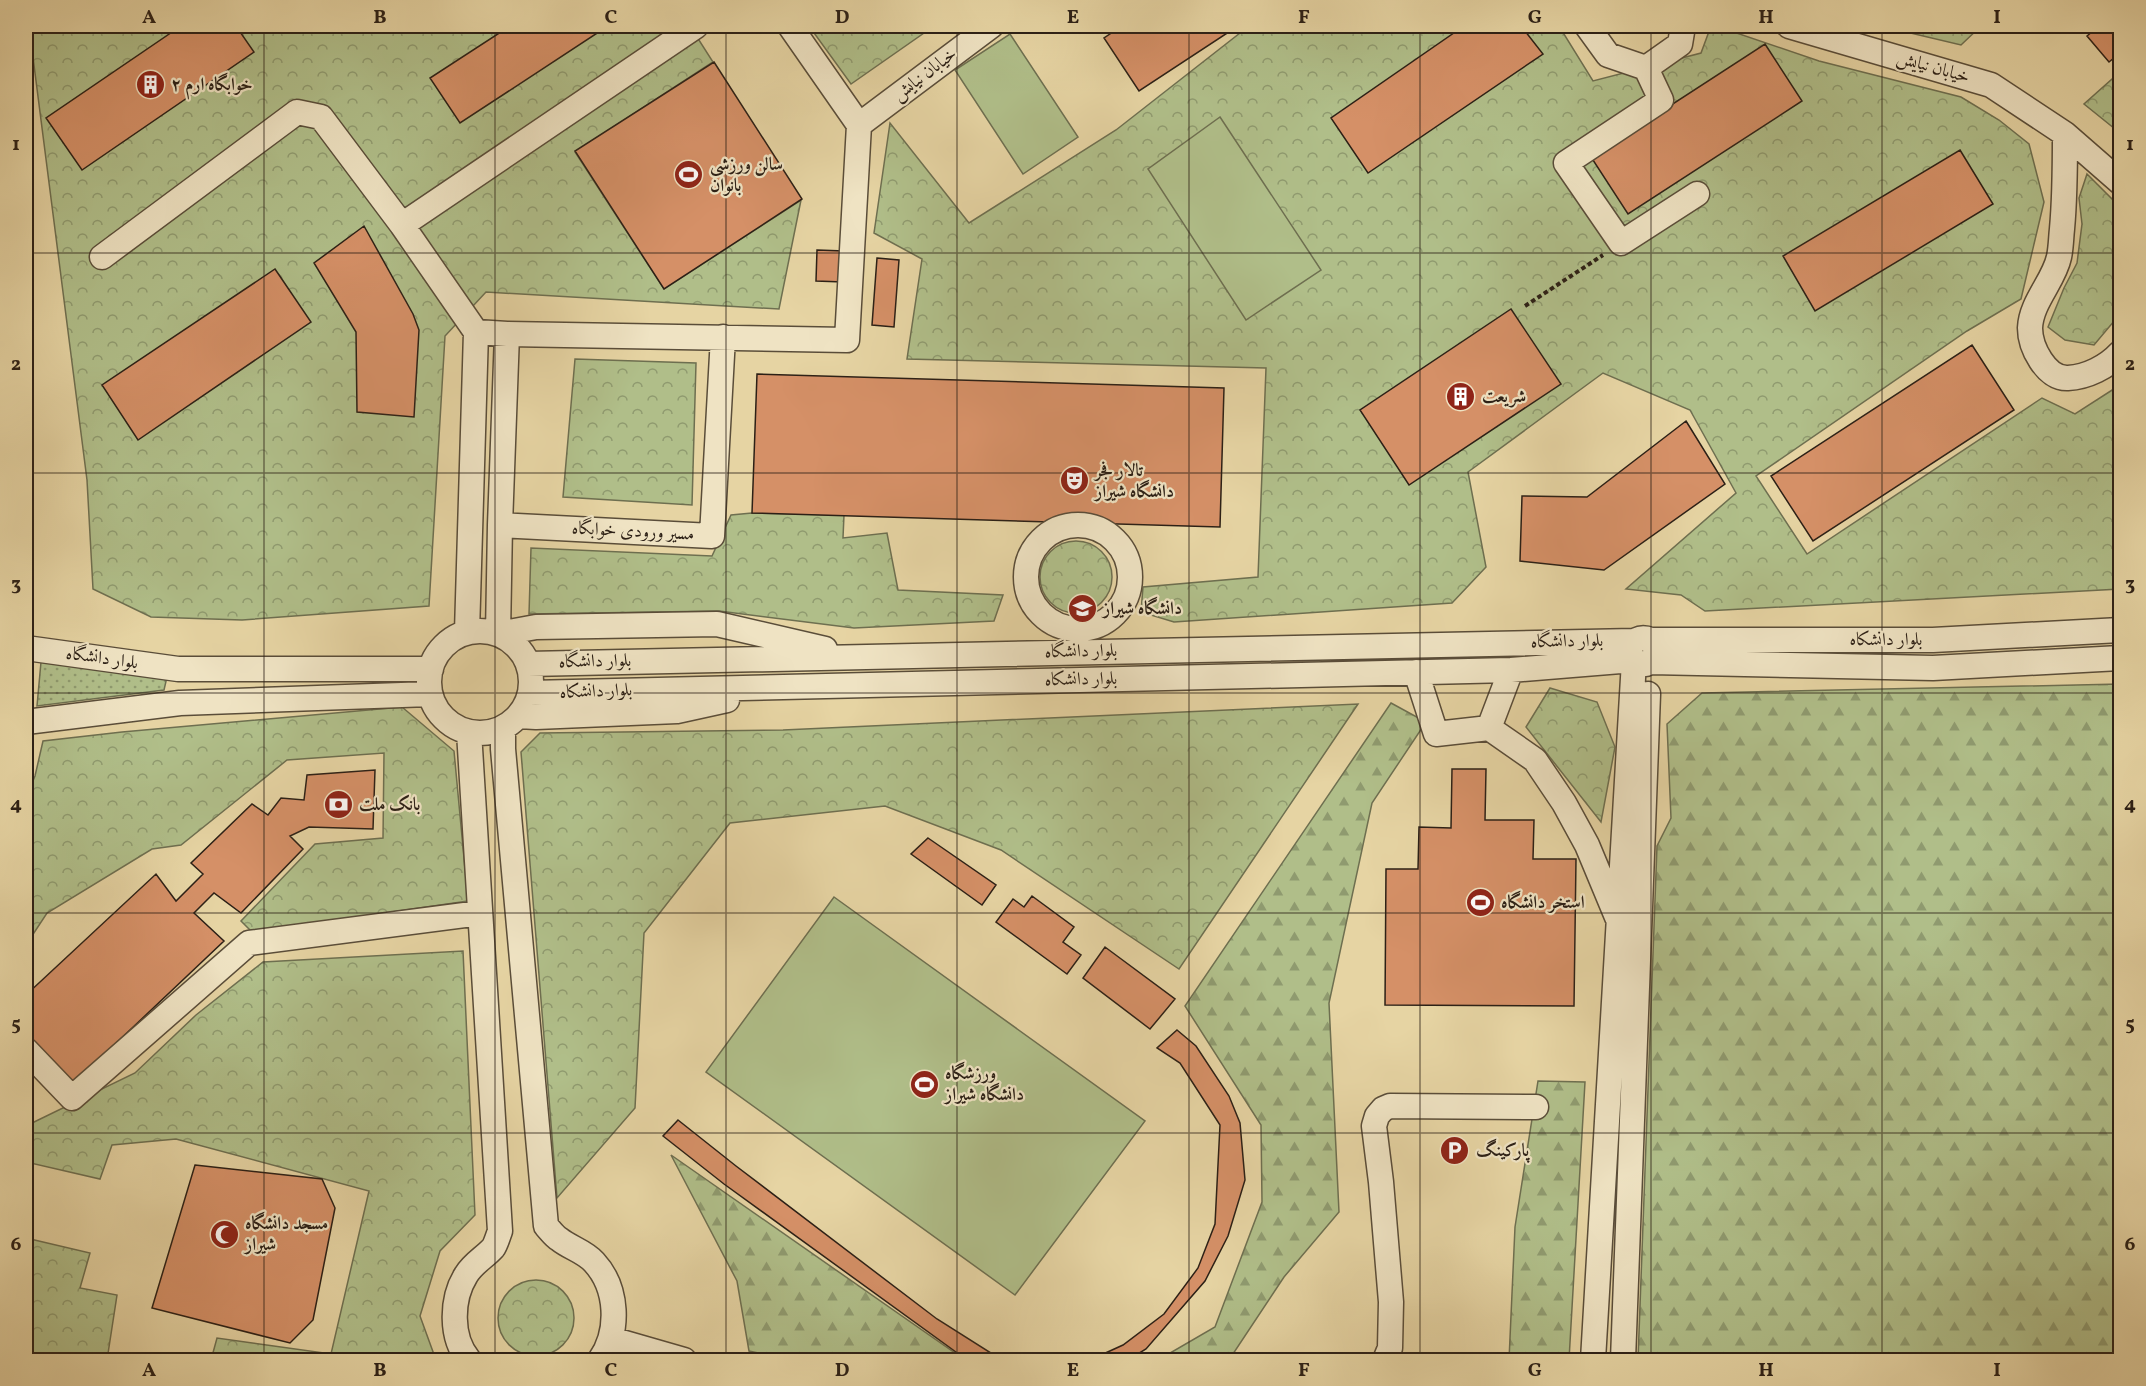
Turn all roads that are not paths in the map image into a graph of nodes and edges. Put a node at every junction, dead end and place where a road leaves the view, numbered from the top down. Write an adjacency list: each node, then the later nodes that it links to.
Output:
1 (696, 26): 12 (street)
2 (790, 26): 8 (street)
3 (991, 26): 8 (street, خیابان نیایش)
4 (1587, 26): 7 (street)
5 (1683, 26): 7 (street)
6 (1789, 26): 9 (street, خیابان نیایش)
7 (1647, 68): 11 (street)
8 (859, 124): 16 (street)
9 (2065, 134): 10 (street, خیابان نیایش); 17 (street)
10 (2121, 182)
11 (1697, 194)
12 (402, 225): 13 (street); 14 (street)
13 (102, 257)
14 (477, 332): 15 (street); 21 (street)
15 (507, 334): 16 (street); 18 (street)
16 (723, 337): 18 (street, مسیر ورودی خوابگاه)
17 (2121, 353)
18 (500, 525): 22 (street)
19 (1026, 575): 19 (street)
20 (2121, 630): 24 (street, بلوار دانشکاه)
21 (467, 633): 22 (street); 29 (street)
22 (498, 634): 25 (street); 27 (street)
23 (26, 648): 28 (street, بلوار دانشگاه)
24 (1642, 654): 25 (street, بلوار دانشگاه); 26 (street, بلوار دانشکاه); 30 (street, بلوار دانشکاه); 40 (street)
25 (855, 657): 27 (street, بلوار دانشگاه)
26 (2121, 658)
27 (528, 664): 33 (street)
28 (178, 669): 29 (street, بلوار دانشگاه); 35 (street)
29 (430, 669): 34 (street)
30 (1511, 670): 31 (street, بلوار دانشکاه); 38 (street)
31 (1416, 672): 32 (street, بلوار دانشکاه); 38 (street)
32 (775, 687): 33 (street, بلوار دانشکاه); 37 (street)
33 (530, 693): 37 (street)
34 (430, 694): 35 (street); 39 (street)
35 (180, 703): 36 (street)
36 (26, 722)
37 (510, 722): 39 (street); 45 (street)
38 (1489, 728): 42 (street)
39 (469, 732): 41 (street)
40 (1637, 761): 42 (street); 50 (street)
41 (480, 913): 43 (street); 46 (street)
42 (1619, 922): 49 (street)
43 (26, 1050)
44 (1536, 1107): 48 (street)
45 (606, 1350): 47 (street)
46 (468, 1360)
47 (684, 1360)
48 (1385, 1360)
49 (1593, 1360)
50 (1623, 1360)

